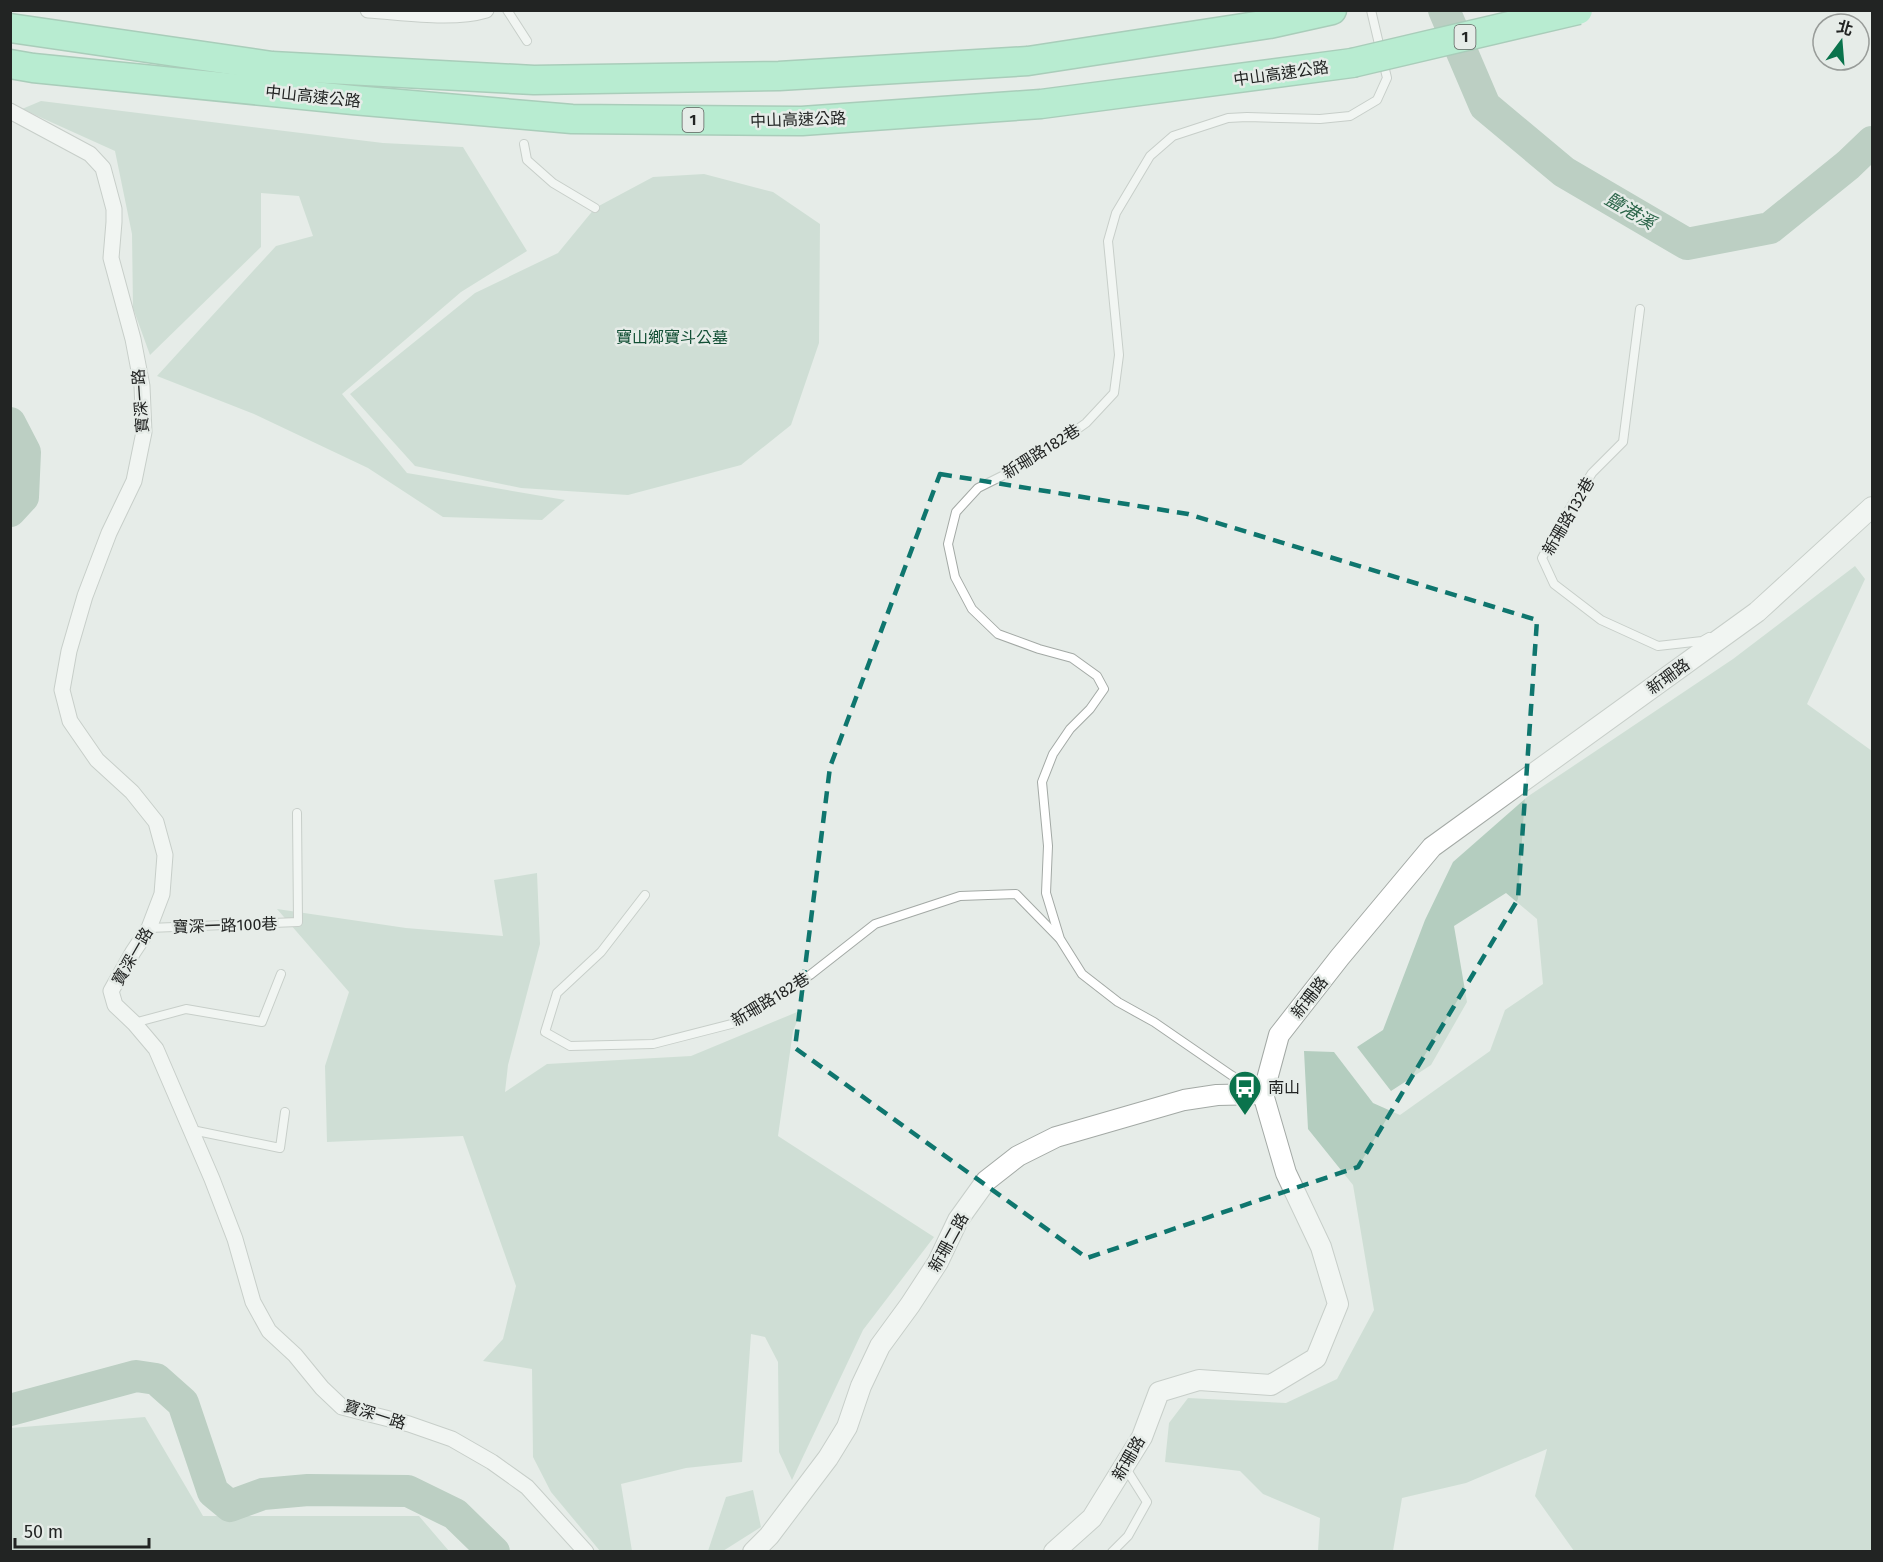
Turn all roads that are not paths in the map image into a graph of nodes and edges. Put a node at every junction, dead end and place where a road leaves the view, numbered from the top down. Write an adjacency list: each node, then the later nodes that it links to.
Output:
1 (368, 10): 2 (street)
2 (486, 10)
3 (507, 10): 8 (lane)
4 (1332, 10): 7 (highway, 中山高速公路)
5 (1371, 10): 19 (lane, 新珊路182巷)
6 (1578, 10): 9 (highway, 中山高速公路 / 1, bridge)
7 (24, 30)
8 (527, 41)
9 (22, 66)
10 (10, 111): 18 (street, 寶深一路)
11 (524, 144): 12 (lane)
12 (595, 208)
13 (1640, 309): 15 (lane, 新珊路132巷)
14 (1872, 507): 15 (street, 新珊路)
15 (1778, 592): 22 (street, 新珊路)
16 (297, 813): 18 (lane, 寶深一路100巷)
17 (645, 895): 19 (lane, 新珊路182巷)
18 (149, 928): 21 (street, 寶深一路)
19 (1060, 939): 22 (lane, 新珊路182巷)
20 (281, 974): 21 (lane)
21 (134, 1023): 24 (street, 寶深一路)
22 (1263, 1094): 25 (street, 新珊路); 27 (street, 新珊二路)
23 (285, 1112): 24 (lane)
24 (192, 1130): 26 (street, 寶深一路)
25 (1124, 1466): 28 (street, 新珊路); 29 (lane)
26 (586, 1551)
27 (753, 1551)
28 (1054, 1551)
29 (1112, 1551)

